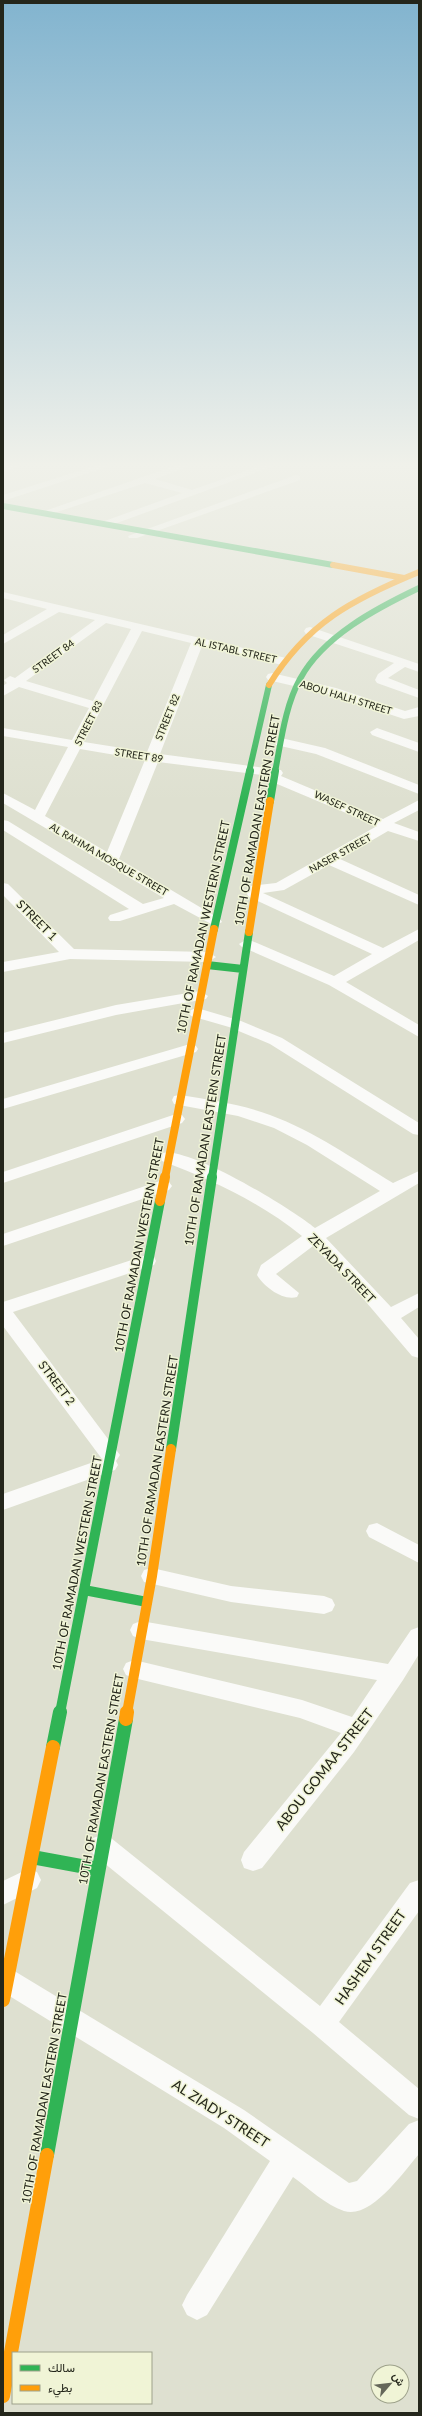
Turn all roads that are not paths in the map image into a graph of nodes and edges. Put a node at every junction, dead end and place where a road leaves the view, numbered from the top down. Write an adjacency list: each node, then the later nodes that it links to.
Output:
1 (378, 577): 4 (street)
2 (381, 577): 4 (street)
3 (407, 577): 4 (street, 10TH OF RAMADAN WESTERN STREET)
4 (398, 580): 5 (street); 11 (street, 10TH OF RAMADAN WESTERN STREET)
5 (419, 584)
6 (419, 588): 12 (street, 10TH OF RAMADAN EASTERN STREET)
7 (5, 598): 8 (street, AL ISTABL STREET)
8 (57, 608): 9 (street, AL ISTABL STREET); 13 (street)
9 (104, 619): 10 (street, AL ISTABL STREET); 20 (street, STREET 84)
10 (138, 627): 14 (street, AL ISTABL STREET); 25 (street, STREET 83)
11 (310, 631): 12 (street); 15 (street, 10TH OF RAMADAN WESTERN STREET)
12 (333, 639): 16 (street); 19 (street, 10TH OF RAMADAN EASTERN STREET)
13 (3, 640)
14 (198, 641): 15 (street, AL ISTABL STREET); 32 (street, STREET 82)
15 (282, 661): 17 (street, 10TH OF RAMADAN WESTERN STREET)
16 (413, 663): 21 (street)
17 (272, 677): 19 (street, ABOU HALH STREET); 33 (street, 10TH OF RAMADAN WESTERN STREET)
18 (3, 678): 20 (street)
19 (298, 682): 24 (street, ABOU HALH STREET); 28 (street, 10TH OF RAMADAN EASTERN STREET)
20 (16, 683): 22 (street, STREET 84); 25 (street)
21 (395, 685): 23 (street); 24 (street)
22 (3, 692)
23 (419, 694)
24 (372, 704): 26 (street, ABOU HALH STREET)
25 (97, 706): 30 (street, STREET 83)
26 (414, 713): 31 (street)
27 (9, 733): 29 (street); 30 (street, STREET 89)
28 (282, 742): 34 (street, 10TH OF RAMADAN EASTERN STREET); 35 (street)
29 (3, 744)
30 (77, 745): 32 (street, STREET 89); 38 (street, STREET 83)
31 (419, 748)
32 (152, 757): 33 (street, STREET 89); 45 (street, STREET 82)
33 (248, 770): 34 (street, STREET 89); 47 (street, 10TH OF RAMADAN WESTERN STREET)
34 (276, 776): 40 (street, WASEF STREET); 49 (street, 10TH OF RAMADAN EASTERN STREET)
35 (419, 790)
36 (3, 797): 38 (street, AL RAHMA MOSQUE STREET)
37 (419, 804): 40 (street, NASER STREET)
38 (38, 817): 41 (street, AL RAHMA MOSQUE STREET)
39 (3, 824): 42 (street)
40 (385, 825): 43 (street, WASEF STREET); 46 (street, NASER STREET)
41 (54, 827): 42 (street); 45 (street, AL RAHMA MOSQUE STREET)
42 (22, 836): 44 (street); 53 (street)
43 (419, 837)
44 (3, 842)
45 (110, 860): 51 (street, AL RAHMA MOSQUE STREET)
46 (331, 860): 49 (street, NASER STREET); 52 (street)
47 (225, 874): 48 (street); 55 (street, 10TH OF RAMADAN WESTERN STREET)
48 (238, 875)
49 (254, 884): 57 (street, 10TH OF RAMADAN EASTERN STREET); 59 (street)
50 (3, 887): 58 (street, STREET 1)
51 (176, 898): 53 (street); 55 (street, AL RAHMA MOSQUE STREET)
52 (419, 901)
53 (140, 909): 54 (street)
54 (115, 918)
55 (215, 922): 60 (street, 10TH OF RAMADAN WESTERN STREET)
56 (419, 934): 59 (street)
57 (247, 944): 62 (street, 10TH OF RAMADAN EASTERN STREET); 63 (street)
58 (70, 954): 60 (street); 61 (street)
59 (384, 954): 63 (street)
60 (207, 961): 62 (street); 64 (street, 10TH OF RAMADAN WESTERN STREET)
61 (3, 967)
62 (243, 969): 66 (street, 10TH OF RAMADAN EASTERN STREET)
63 (335, 982): 67 (street)
64 (200, 996): 65 (street, 10TH OF RAMADAN WESTERN STREET); 68 (street)
65 (197, 1013): 66 (street); 69 (street, 10TH OF RAMADAN WESTERN STREET)
66 (235, 1024): 72 (street, 10TH OF RAMADAN EASTERN STREET); 74 (street)
67 (419, 1032)
68 (3, 1038)
69 (190, 1049): 70 (street, 10TH OF RAMADAN WESTERN STREET); 71 (street)
70 (180, 1100): 72 (street); 73 (street, 10TH OF RAMADAN WESTERN STREET)
71 (3, 1104)
72 (222, 1107): 76 (street, 10TH OF RAMADAN EASTERN STREET); 80 (street)
73 (176, 1120): 75 (street, 10TH OF RAMADAN WESTERN STREET); 78 (street)
74 (419, 1130)
75 (168, 1157): 76 (street, ZEYADA STREET); 79 (street, 10TH OF RAMADAN WESTERN STREET)
76 (212, 1174): 81 (street, ZEYADA STREET); 93 (street, 10TH OF RAMADAN EASTERN STREET)
77 (419, 1176): 80 (street)
78 (3, 1178)
79 (162, 1186): 82 (street); 83 (street, 10TH OF RAMADAN WESTERN STREET)
80 (393, 1191): 81 (street)
81 (313, 1237): 84 (street); 87 (street, ZEYADA STREET)
82 (3, 1240)
83 (147, 1261): 86 (street); 89 (street, 10TH OF RAMADAN WESTERN STREET)
84 (290, 1293)
85 (419, 1299): 87 (street)
86 (3, 1311): 89 (street, STREET 2)
87 (388, 1317): 88 (street, ZEYADA STREET)
88 (419, 1351)
89 (109, 1460): 90 (street); 94 (street, 10TH OF RAMADAN WESTERN STREET)
90 (3, 1502)
91 (377, 1531): 92 (street)
92 (419, 1556)
93 (152, 1576): 95 (street, 10TH OF RAMADAN EASTERN STREET); 96 (street)
94 (84, 1590): 95 (street); 104 (street, 10TH OF RAMADAN WESTERN STREET)
95 (147, 1602): 97 (street, 10TH OF RAMADAN EASTERN STREET)
96 (324, 1605)
97 (141, 1630): 99 (street, 10TH OF RAMADAN EASTERN STREET); 100 (street)
98 (416, 1649): 100 (street, ABOU GOMAA STREET)
99 (134, 1669): 101 (street); 102 (street, 10TH OF RAMADAN EASTERN STREET)
100 (394, 1674): 101 (street, ABOU GOMAA STREET)
101 (358, 1729): 103 (street, ABOU GOMAA STREET)
102 (99, 1858): 104 (street); 108 (street, 10TH OF RAMADAN EASTERN STREET); 109 (street)
103 (253, 1860)
104 (30, 1868): 106 (street); 107 (street, 10TH OF RAMADAN WESTERN STREET)
105 (419, 1890): 109 (street, HASHEM STREET)
106 (3, 1894)
107 (5, 1990): 108 (street, AL ZIADY STREET)
108 (71, 2019): 112 (street, AL ZIADY STREET); 114 (street, 10TH OF RAMADAN EASTERN STREET)
109 (322, 2024): 110 (street)
110 (419, 2106)
111 (419, 2133): 112 (street, AL ZIADY STREET)
112 (289, 2157): 113 (street)
113 (197, 2305)
114 (3, 2396)

